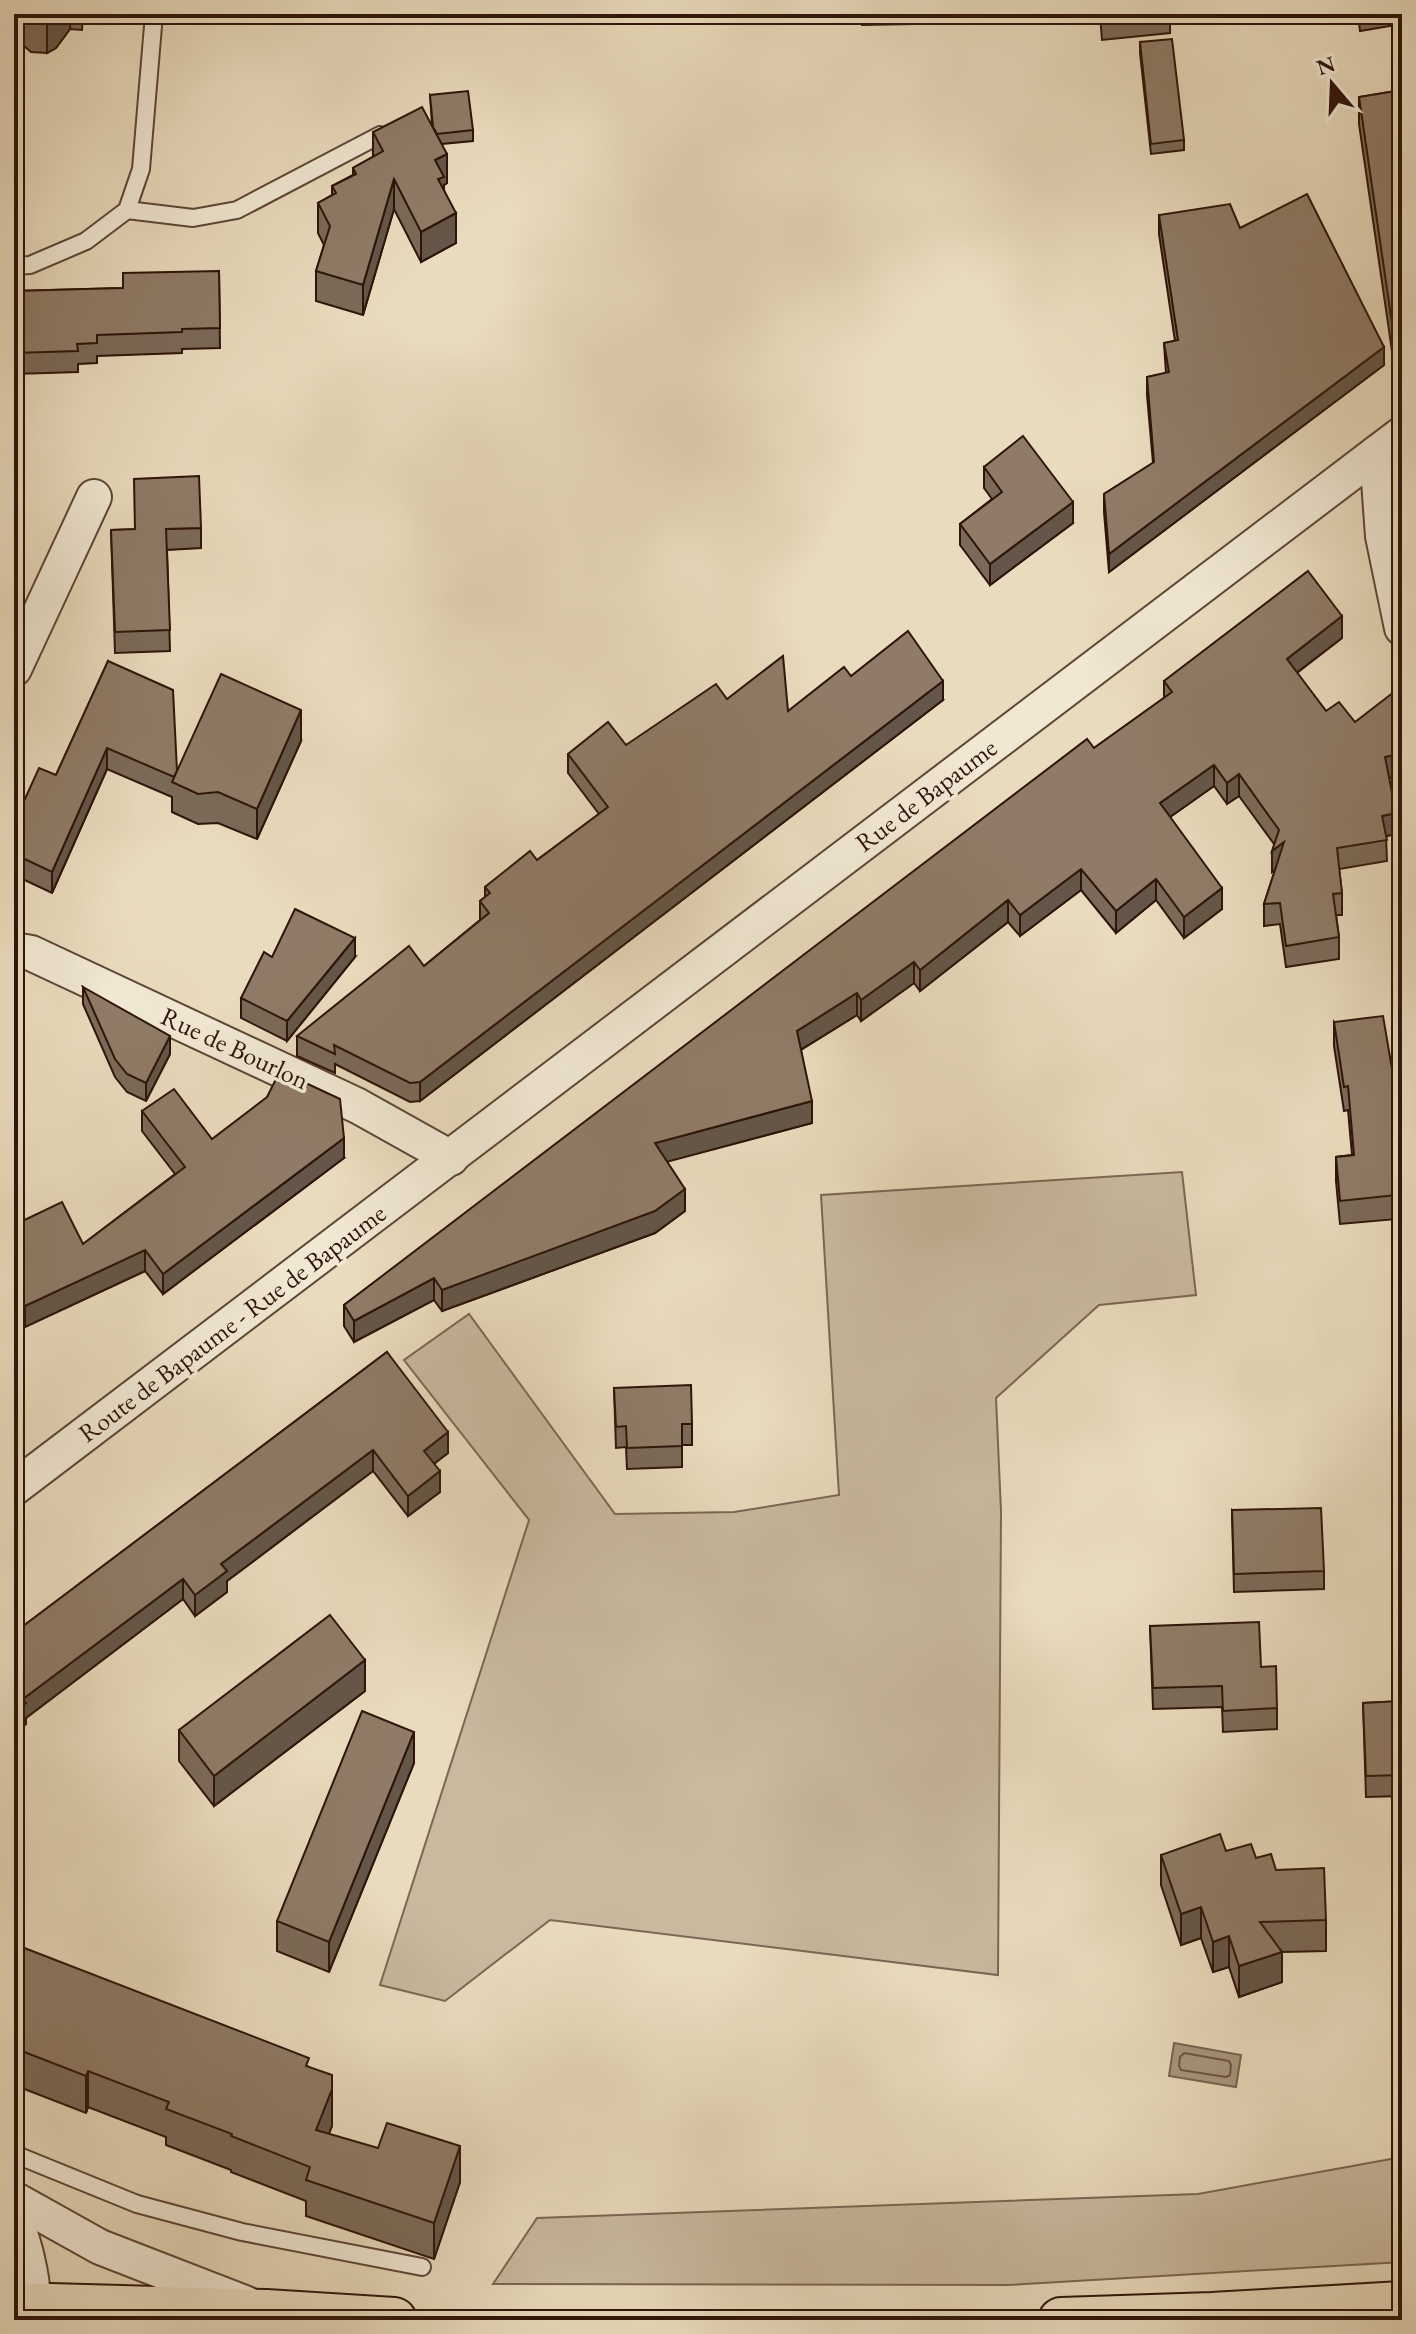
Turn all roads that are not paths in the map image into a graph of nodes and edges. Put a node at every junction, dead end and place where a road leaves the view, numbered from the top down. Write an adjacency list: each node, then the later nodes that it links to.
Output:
1 (154, 14): 3 (lane)
2 (380, 135): 3 (lane)
3 (127, 210): 4 (lane)
4 (14, 266)
5 (1389, 443): 7 (street); 10 (street, Rue de Bapaume)
6 (94, 497): 8 (street)
7 (1402, 628)
8 (14, 669)
9 (14, 950): 10 (street, Rue de Bourlon)
10 (451, 1158): 11 (street, Route de Bapaume - Rue de Bapaume)
11 (14, 1488)
12 (14, 2154): 15 (lane)
13 (14, 2199): 18 (street)
14 (14, 2220): 17 (street)
15 (422, 2267)
16 (1402, 2304): 20 (main road)
17 (27, 2310): 18 (main road)
18 (266, 2312): 19 (main road)
19 (394, 2320)
20 (1061, 2320)

